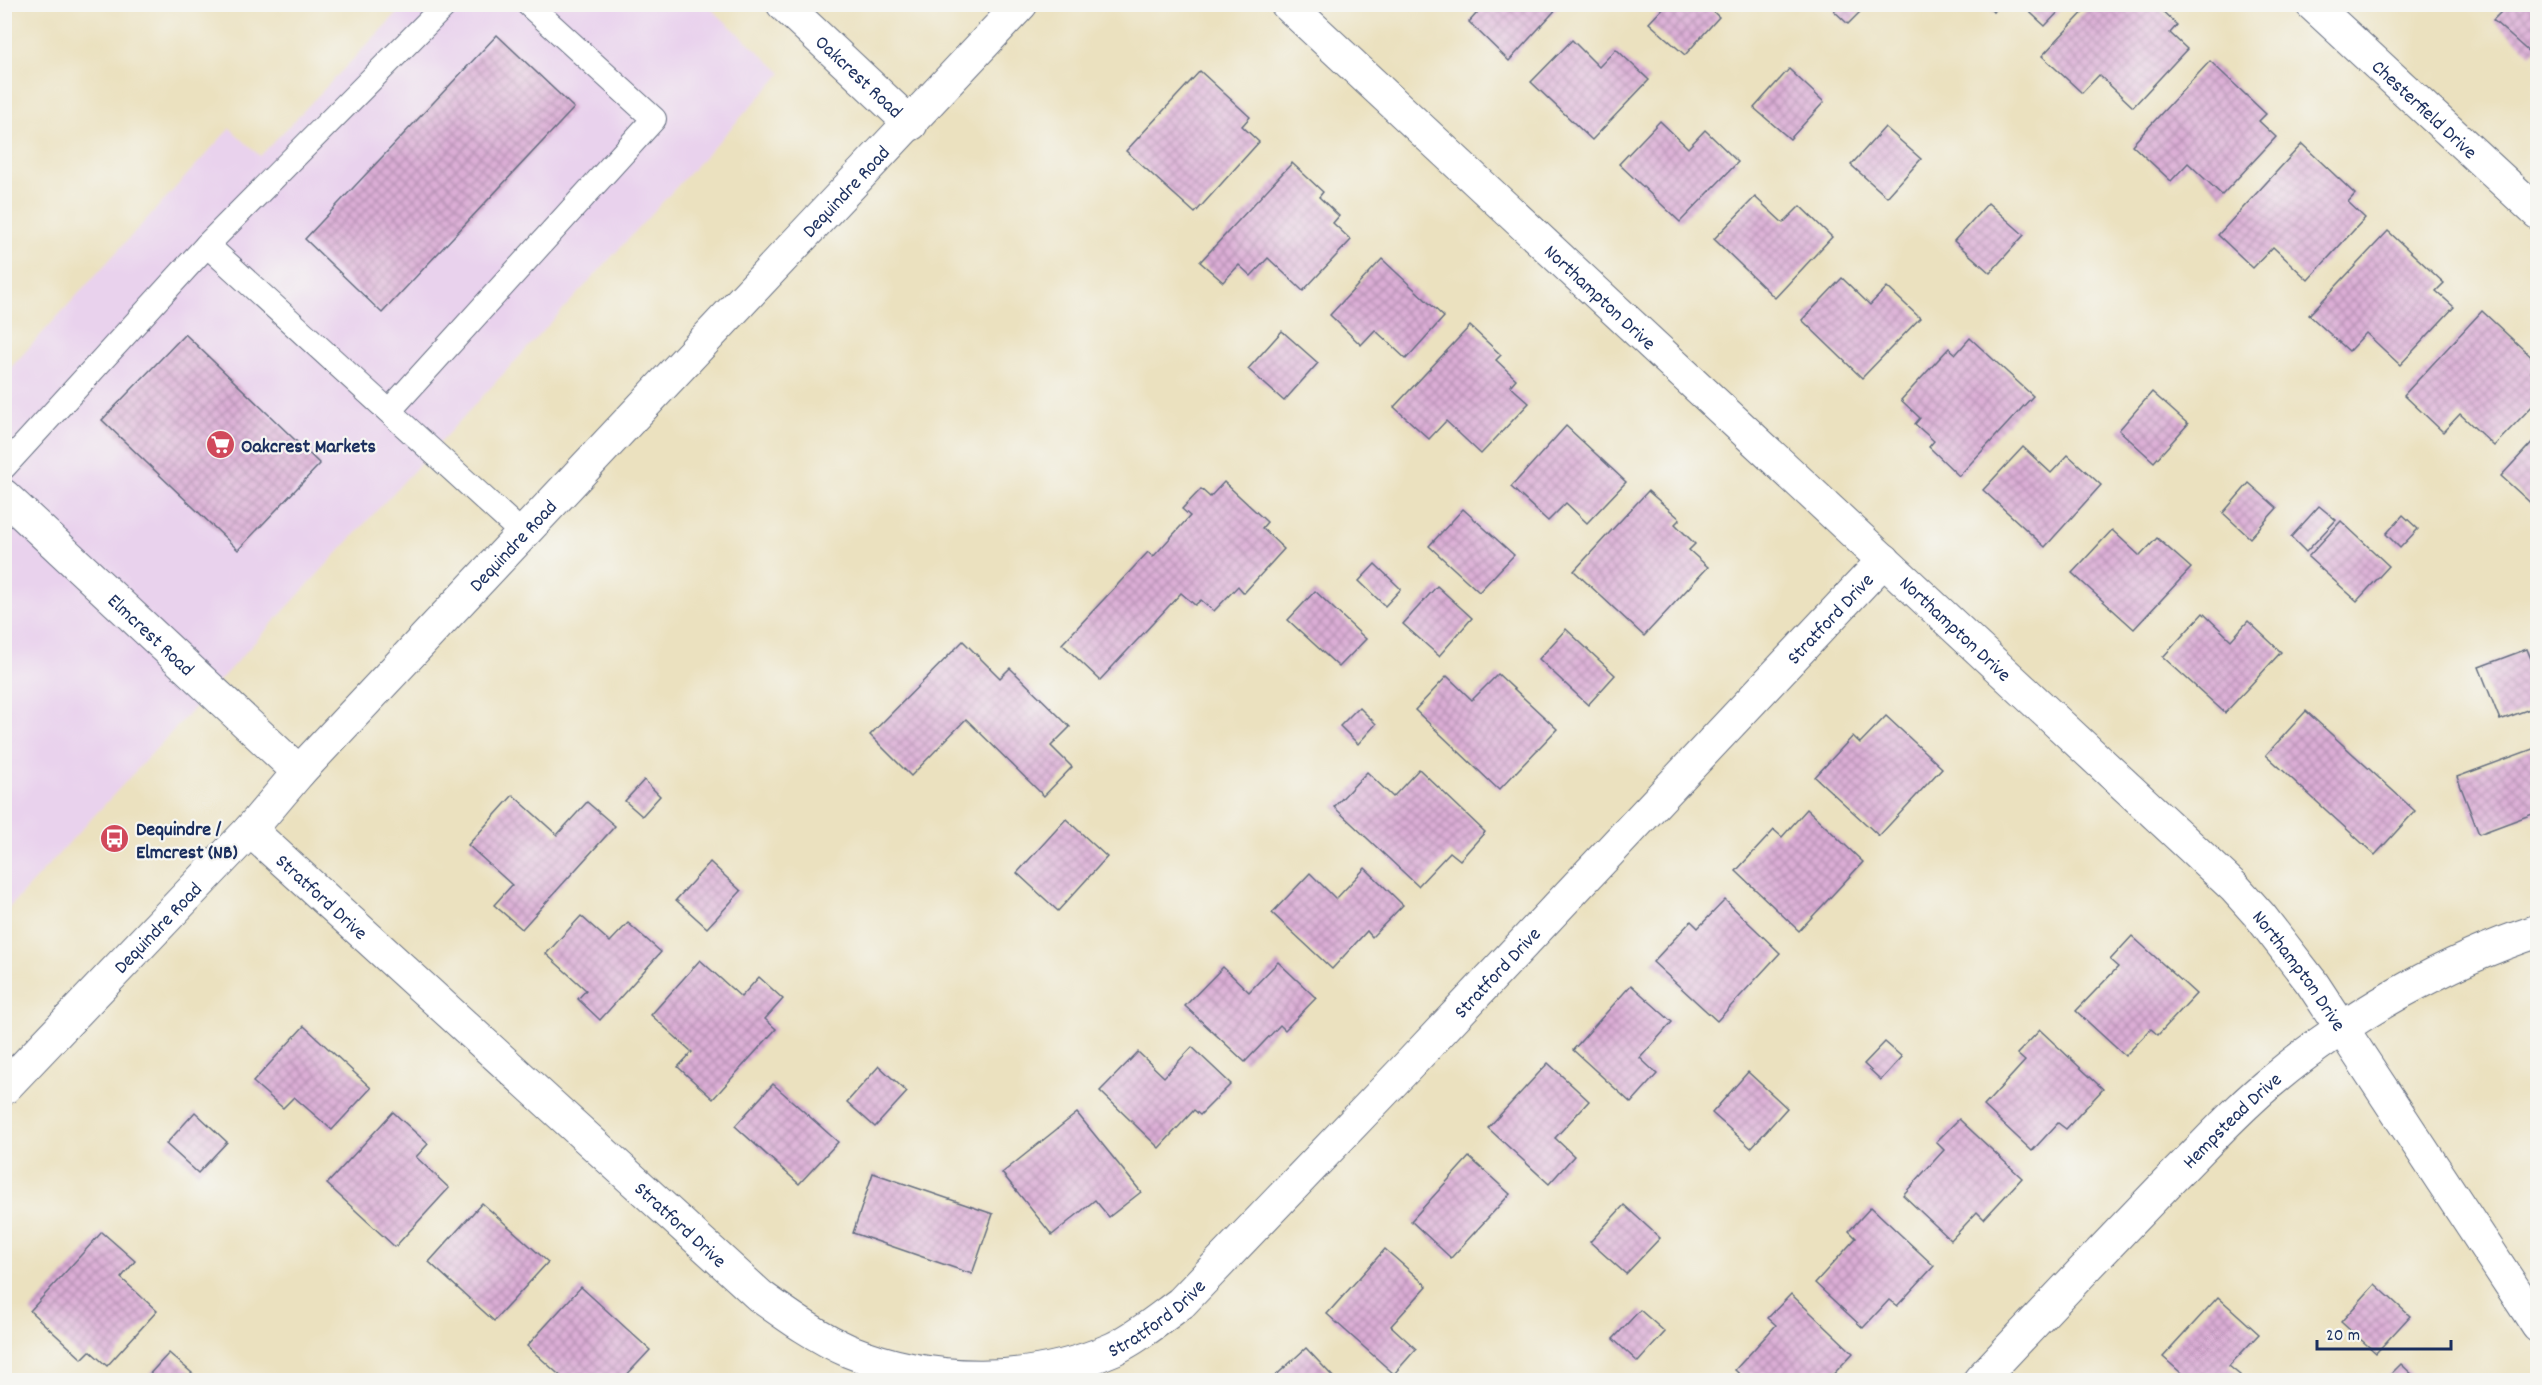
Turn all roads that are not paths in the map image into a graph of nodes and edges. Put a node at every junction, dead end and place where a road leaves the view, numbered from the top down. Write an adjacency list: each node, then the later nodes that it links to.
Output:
1 (446, 4): 9 (lane)
2 (528, 4): 10 (lane)
3 (783, 4): 7 (street, Oakcrest Road)
4 (1021, 4): 7 (street, Dequindre Road)
5 (1287, 4): 14 (street, Northampton Drive)
6 (2312, 4): 8 (street, Chesterfield Drive)
7 (911, 124): 13 (street, Dequindre Road)
8 (2538, 213)
9 (207, 245): 10 (lane); 11 (lane)
10 (389, 411): 13 (lane)
11 (4, 467)
12 (4, 496): 15 (street, Elmcrest Road)
13 (524, 535): 15 (street, Dequindre Road)
14 (1884, 560): 16 (street, Stratford Drive); 18 (street, Northampton Drive)
15 (299, 772): 16 (street, Dequindre Road)
16 (250, 830): 19 (street, Dequindre Road)
17 (2538, 931): 18 (street, Hempstead Drive)
18 (2342, 1029): 20 (street, Northampton Drive); 21 (street, Hempstead Drive)
19 (4, 1088)
20 (2538, 1326)
21 (1980, 1380)

